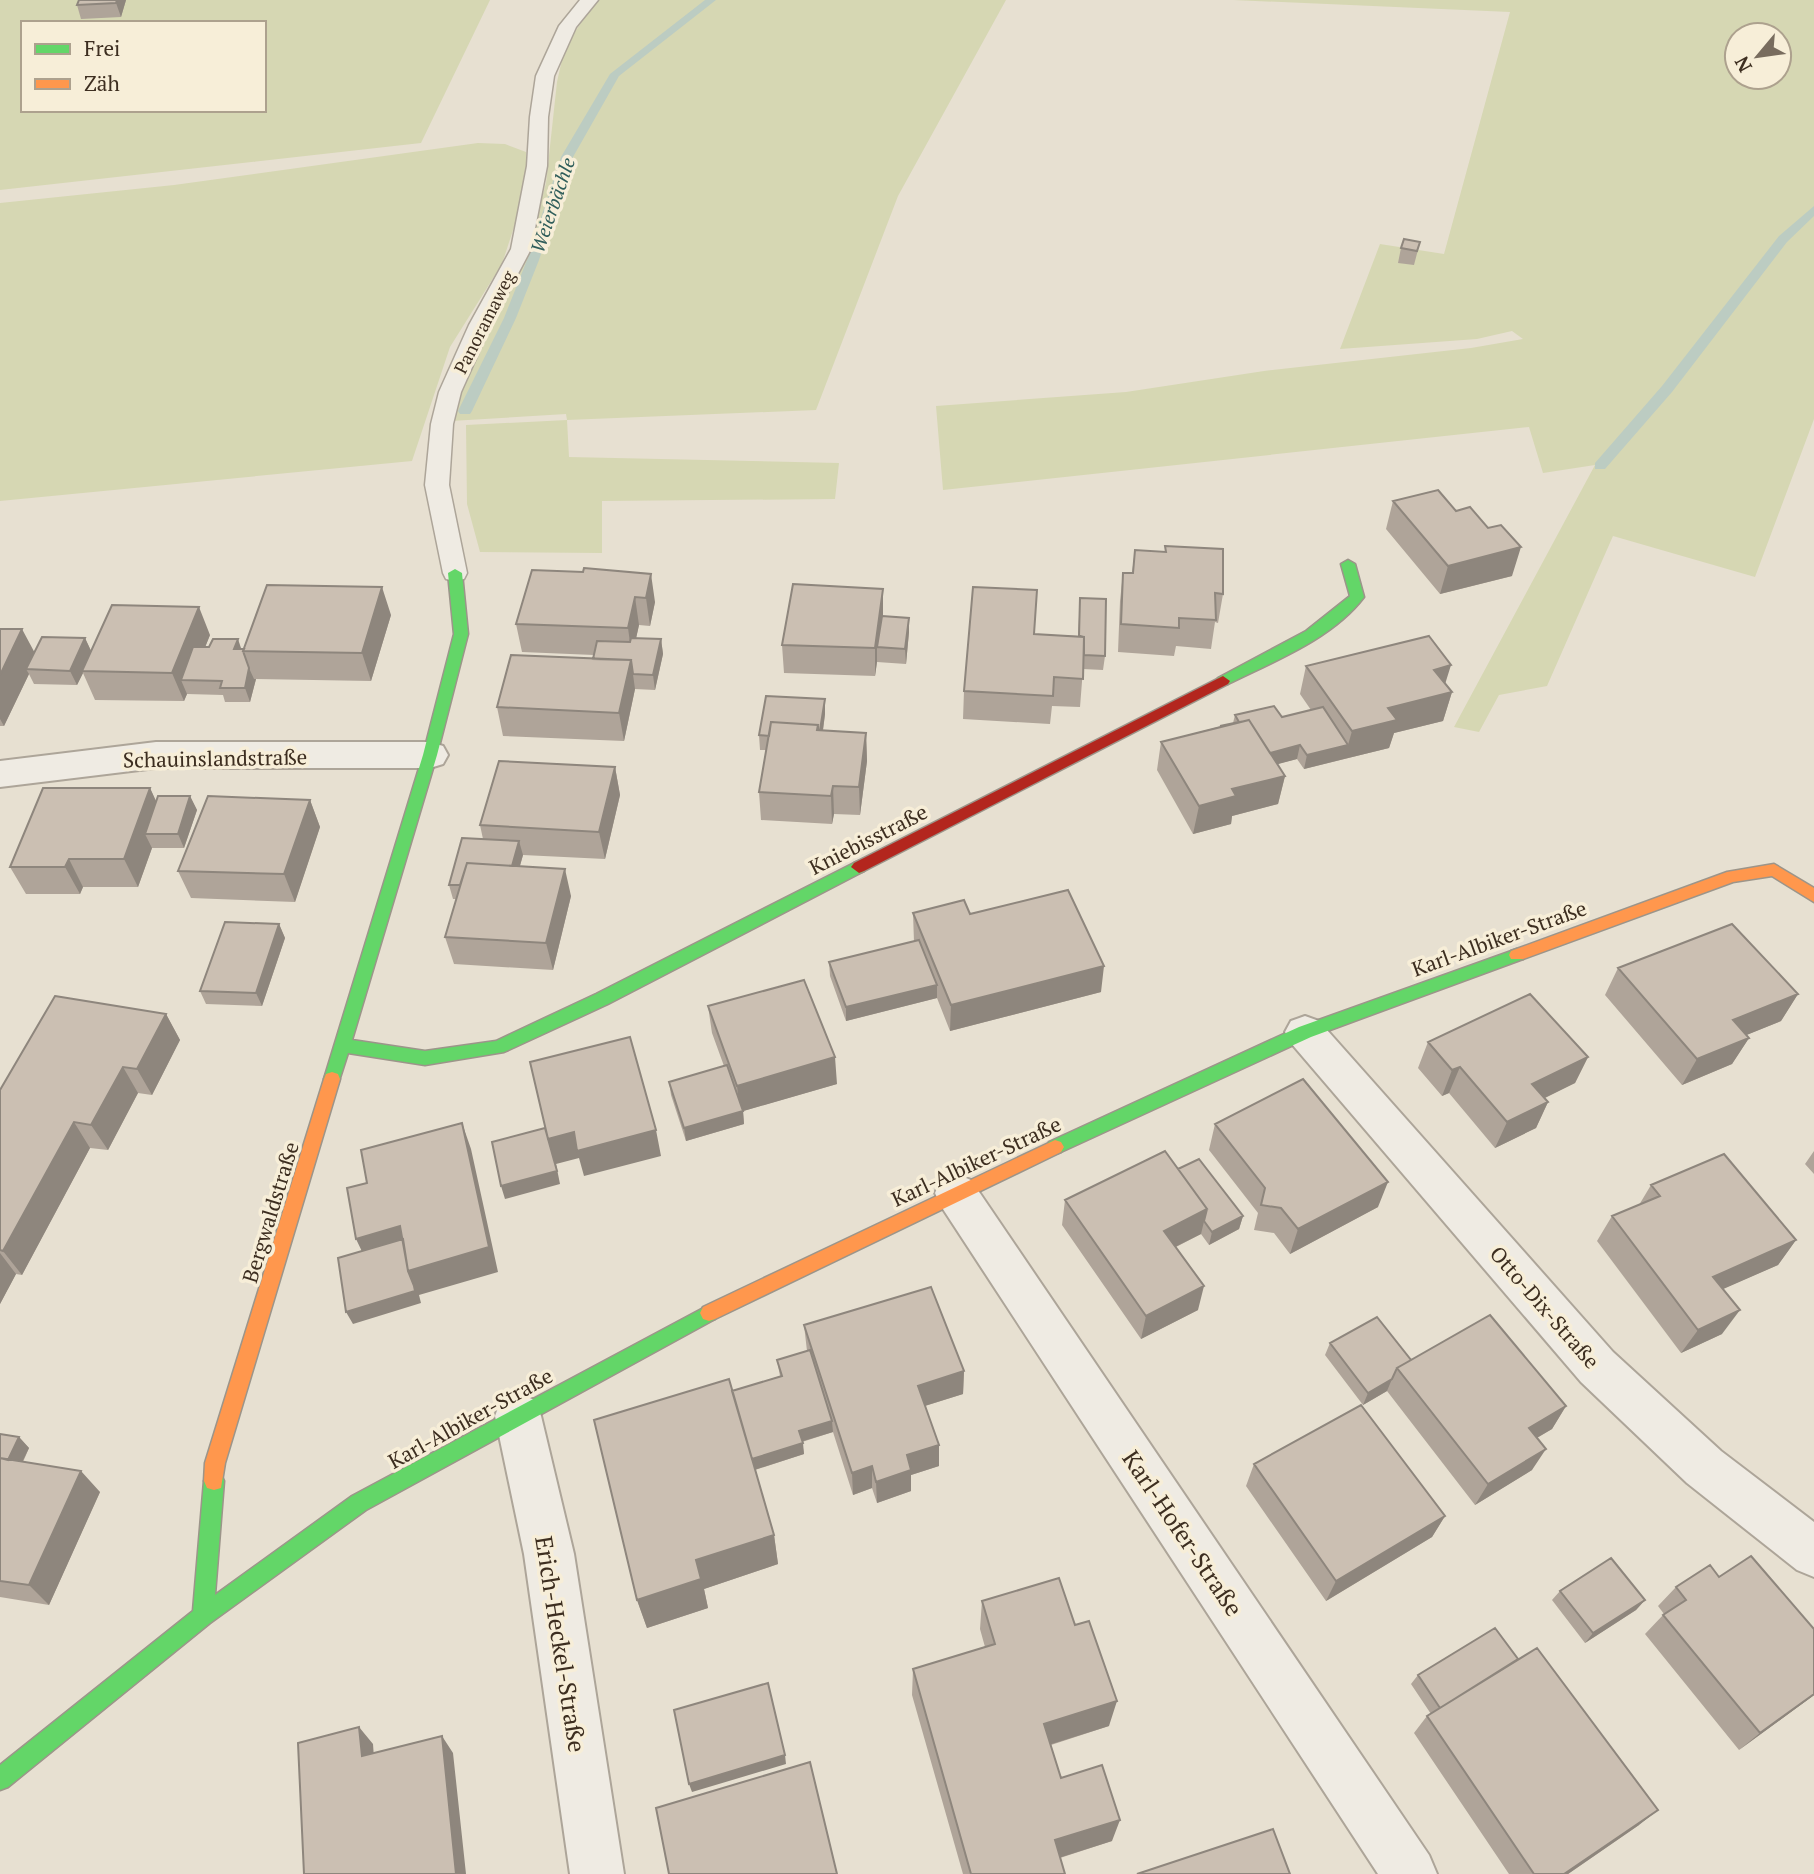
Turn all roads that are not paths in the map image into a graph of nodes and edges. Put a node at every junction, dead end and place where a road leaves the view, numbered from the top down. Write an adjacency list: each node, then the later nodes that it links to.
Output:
1 (589, 0): 3 (lane, Panoramaweg)
2 (1348, 564): 8 (street, Kniebisstraße)
3 (456, 573): 4 (street, Bergwaldstraße)
4 (430, 755): 5 (street, Schauinslandstraße); 8 (street, Bergwaldstraße)
5 (0, 774)
6 (1814, 896): 7 (street, Karl-Albiker-Straße)
7 (1305, 1032): 9 (street, Karl-Albiker-Straße); 11 (street, Otto-Dix-Straße)
8 (342, 1045): 12 (street, Bergwaldstraße)
9 (956, 1193): 10 (street, Karl-Albiker-Straße); 15 (street, Karl-Hofer-Straße)
10 (518, 1416): 12 (street, Karl-Albiker-Straße); 14 (street, Erich-Heckel-Straße)
11 (1814, 1553)
12 (203, 1616): 13 (street)
13 (0, 1779)
14 (597, 1874)
15 (1410, 1874)

